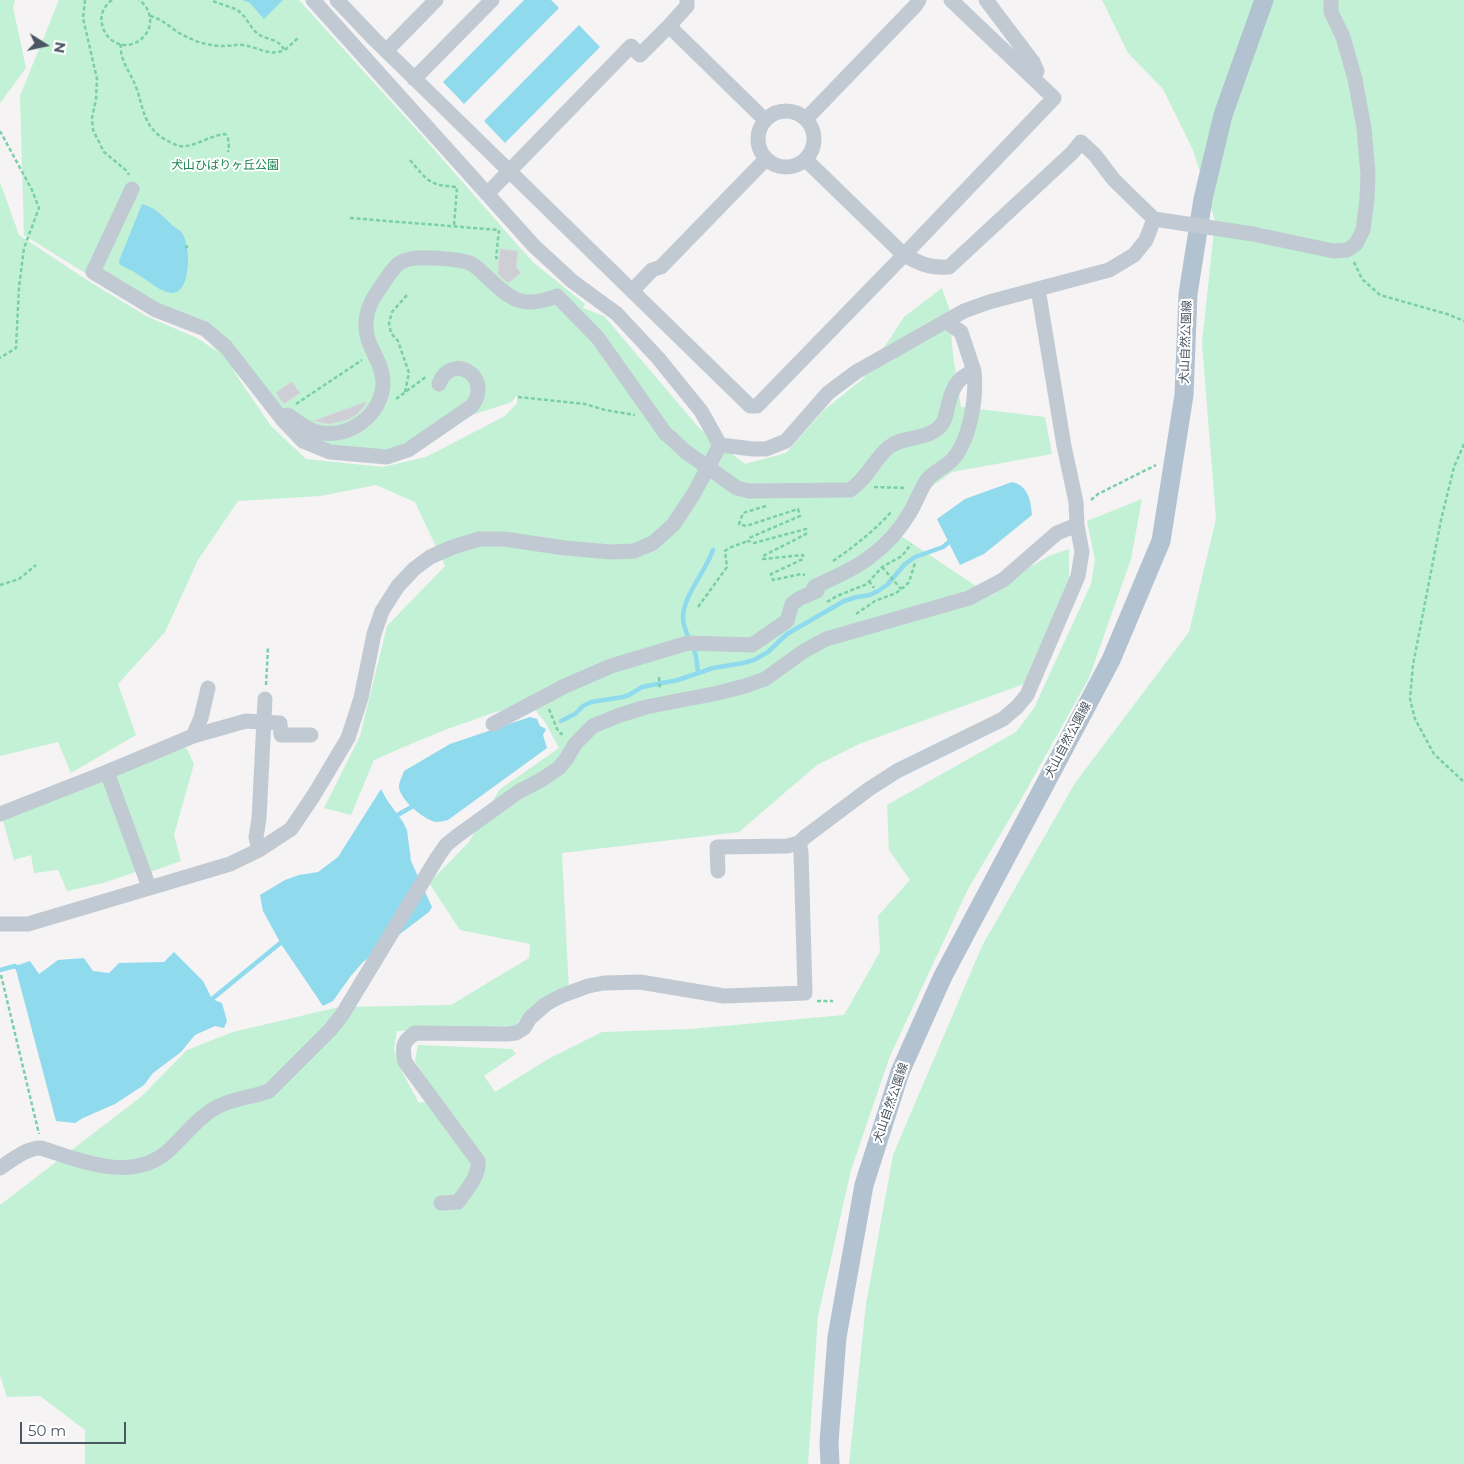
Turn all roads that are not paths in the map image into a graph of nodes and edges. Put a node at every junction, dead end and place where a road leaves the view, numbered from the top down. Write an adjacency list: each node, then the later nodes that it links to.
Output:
1 (313, 0): 21 (street)
2 (337, 0): 12 (street)
3 (436, 0): 12 (street)
4 (492, 0): 14 (street)
5 (687, 0): 11 (street)
6 (919, 0): 15 (street)
7 (951, 0): 13 (street)
8 (986, 0): 13 (street)
9 (1264, 0): 47 (main road, 犬山自然公園線)
10 (1331, 0): 22 (street, bridge)
11 (669, 26): 16 (street); 19 (street)
12 (386, 51): 14 (street)
13 (1033, 78): 23 (street)
14 (414, 79): 19 (street)
15 (806, 119): 16 (street); 18 (street)
16 (765, 120): 17 (street)
17 (766, 159): 18 (street); 25 (street)
18 (806, 160): 23 (street)
19 (509, 171): 21 (street); 25 (street)
20 (132, 188): 29 (street)
21 (488, 194): 30 (street)
22 (1154, 219): 23 (street); 24 (street)
23 (904, 255): 25 (street)
24 (1038, 289): 26 (street); 31 (street)
25 (632, 291)
26 (948, 320): 27 (street); 30 (street)
27 (974, 371): 29 (street, bridge); 35 (street)
28 (439, 384): 29 (street)
29 (285, 417)
30 (720, 445): 41 (street)
31 (1076, 518): 40 (street); 45 (street)
32 (208, 688): 37 (street)
33 (265, 699): 34 (street)
34 (264, 722): 36 (street); 37 (street); 41 (street)
35 (493, 724)
36 (311, 735)
37 (193, 736): 38 (street)
38 (107, 772): 39 (street); 43 (street)
39 (0, 814)
40 (799, 843): 42 (street); 46 (street)
41 (259, 850): 43 (street)
42 (718, 871)
43 (150, 887): 44 (street)
44 (0, 924)
45 (0, 1168)
46 (441, 1203)
47 (830, 1464)

